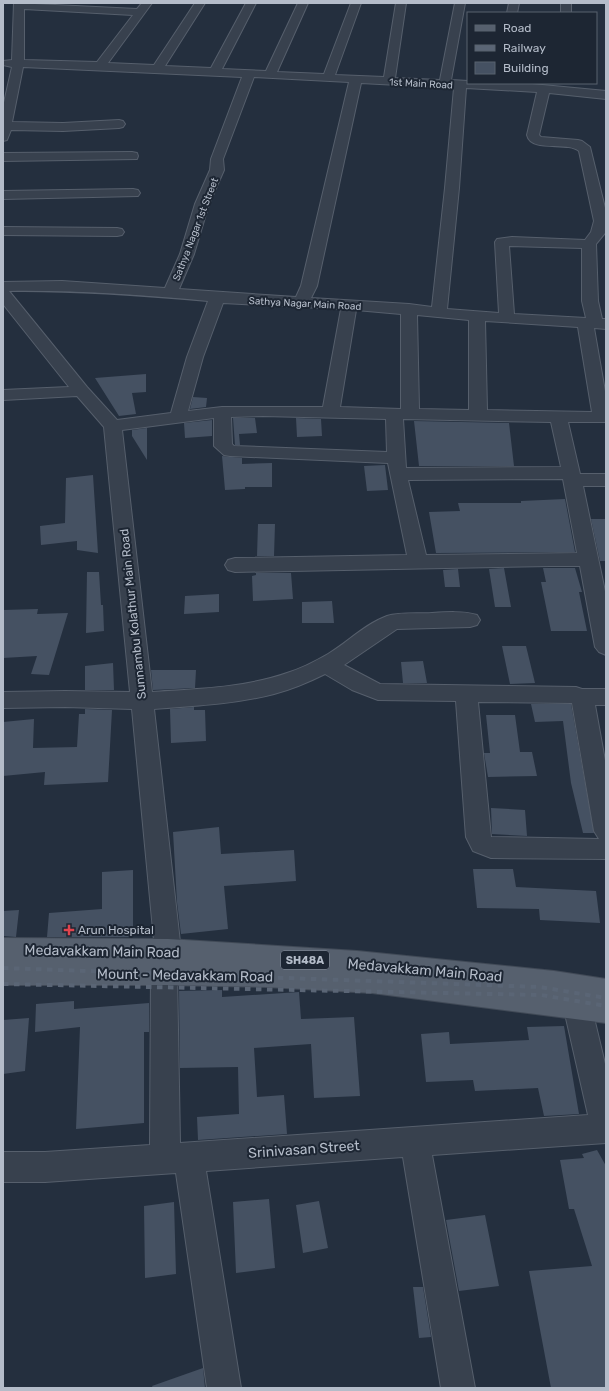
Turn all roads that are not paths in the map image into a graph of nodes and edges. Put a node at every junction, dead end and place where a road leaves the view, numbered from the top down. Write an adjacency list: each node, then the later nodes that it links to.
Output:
1 (147, 3): 9 (street)
2 (200, 3): 14 (street)
3 (251, 3): 15 (street)
4 (303, 3): 17 (street)
5 (356, 3): 18 (street)
6 (401, 3): 20 (street)
7 (460, 3): 21 (street)
8 (16, 4): 9 (street); 12 (street); 12 (street)
9 (140, 12): 11 (street)
10 (117, 22): 11 (street)
11 (132, 23): 13 (street)
12 (12, 63): 13 (street, 1st Main Road); 24 (street); 28 (street)
13 (100, 66): 14 (street, 1st Main Road)
14 (157, 70): 15 (street, 1st Main Road)
15 (215, 72): 16 (street, 1st Main Road)
16 (248, 74): 17 (street, 1st Main Road); 39 (street, Sathya Nagar 1st Street)
17 (270, 75): 18 (street, 1st Main Road)
18 (328, 78): 19 (street, 1st Main Road)
19 (356, 79): 20 (street, 1st Main Road); 42 (street)
20 (389, 81): 21 (street, 1st Main Road)
21 (445, 84): 22 (street, 1st Main Road)
22 (460, 84): 23 (street, 1st Main Road); 45 (street)
23 (503, 85): 26 (street, 1st Main Road)
24 (3, 86)
25 (561, 86): 26 (street, 1st Main Road); 27 (street, 1st Main Road)
26 (544, 89): 37 (street)
27 (606, 95)
28 (7, 102): 30 (street)
29 (119, 124): 30 (street)
30 (4, 132)
31 (132, 156): 32 (street)
32 (3, 158)
33 (133, 193): 34 (street)
34 (3, 195)
35 (3, 231): 36 (street)
36 (117, 232)
37 (589, 244): 47 (street); 48 (street)
38 (3, 287): 39 (street, Sathya Nagar Main Road)
39 (170, 293): 41 (street, Sathya Nagar Main Road)
40 (3, 294): 49 (street)
41 (218, 297): 42 (street, Sathya Nagar Main Road); 57 (street)
42 (301, 303): 43 (street, Sathya Nagar Main Road)
43 (349, 305): 44 (street, Sathya Nagar Main Road); 52 (street)
44 (409, 309): 45 (street, Sathya Nagar Main Road); 53 (street)
45 (439, 312): 46 (street, Sathya Nagar Main Road)
46 (477, 316): 47 (street, Sathya Nagar Main Road); 54 (street)
47 (507, 318): 48 (street, Sathya Nagar Main Road)
48 (595, 323): 56 (street)
49 (81, 391): 50 (street); 58 (street)
50 (3, 395)
51 (222, 412): 52 (street); 57 (street); 59 (street)
52 (331, 412): 53 (street)
53 (402, 413): 54 (street); 59 (street)
54 (478, 415): 55 (street)
55 (558, 417): 56 (street); 60 (street)
56 (604, 417)
57 (178, 418): 58 (street)
58 (114, 426): 72 (street, Sunnambu Kolathur Main Road)
59 (397, 466): 60 (street); 63 (street)
60 (572, 476): 61 (street); 62 (street)
61 (606, 480)
62 (588, 560): 63 (street); 66 (street)
63 (418, 561): 64 (street)
64 (235, 565)
65 (470, 620): 67 (street)
66 (606, 647)
67 (326, 664): 68 (street); 72 (street)
68 (466, 694): 69 (street); 74 (street)
69 (582, 697): 70 (street); 73 (street)
70 (606, 697)
71 (3, 700): 72 (street)
72 (143, 701): 76 (street, Sunnambu Kolathur Main Road)
73 (606, 831)
74 (606, 849)
75 (3, 950): 76 (main road, Medavakkam Main Road / SH48A)
76 (166, 962): 77 (main road, Mount - Medavakkam Road / SH48A); 79 (main road, Mount - Medavakkam Road / SH48A); 83 (street, Sunnambu Kolathur Main Road)
77 (3, 973)
78 (606, 992): 79 (main road, SH48A)
79 (577, 997): 80 (main road, Mount - Medavakkam Road / SH48A); 81 (street)
80 (606, 1010)
81 (606, 1128): 82 (street, Srinivasan Street)
82 (415, 1141): 83 (street, Srinivasan Street); 86 (street)
83 (177, 1158): 84 (street, Srinivasan Street); 85 (street, Sunnambu Kolathur Main Road)
84 (3, 1167)
85 (224, 1388)
86 (458, 1388)

